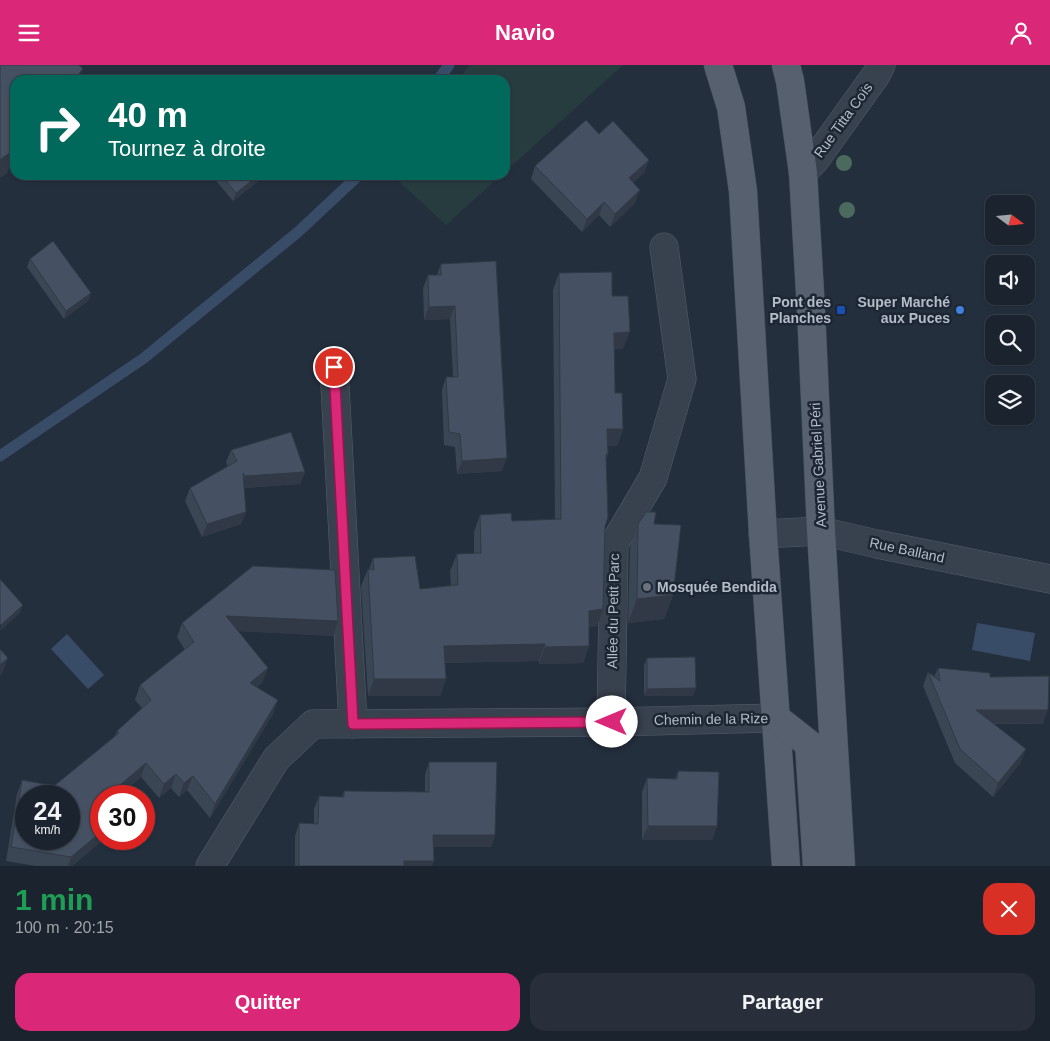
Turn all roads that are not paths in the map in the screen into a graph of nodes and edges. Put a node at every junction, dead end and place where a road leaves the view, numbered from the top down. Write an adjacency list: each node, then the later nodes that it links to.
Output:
1 (718, 65): 8 (main road)
2 (786, 65): 4 (main road, Avenue Gabriel Péri)
3 (881, 65): 4 (street, Rue Titta Coïs)
4 (803, 173): 7 (main road, Avenue Gabriel Péri)
5 (664, 247): 11 (street, Allée du Petit Parc)
6 (334, 367): 12 (street)
7 (821, 531): 8 (street, Rue Balland); 9 (street, Rue Balland); 16 (main road, Avenue Gabriel Péri)
8 (763, 534): 10 (main road)
9 (1050, 579)
10 (776, 718): 11 (street, Chemin de la Rize); 14 (main road); 15 (main road)
11 (612, 722): 12 (street, Chemin de la Rize)
12 (353, 724): 13 (street, Chemin de la Rize)
13 (210, 866)
14 (786, 866)
15 (816, 866)
16 (841, 866)

